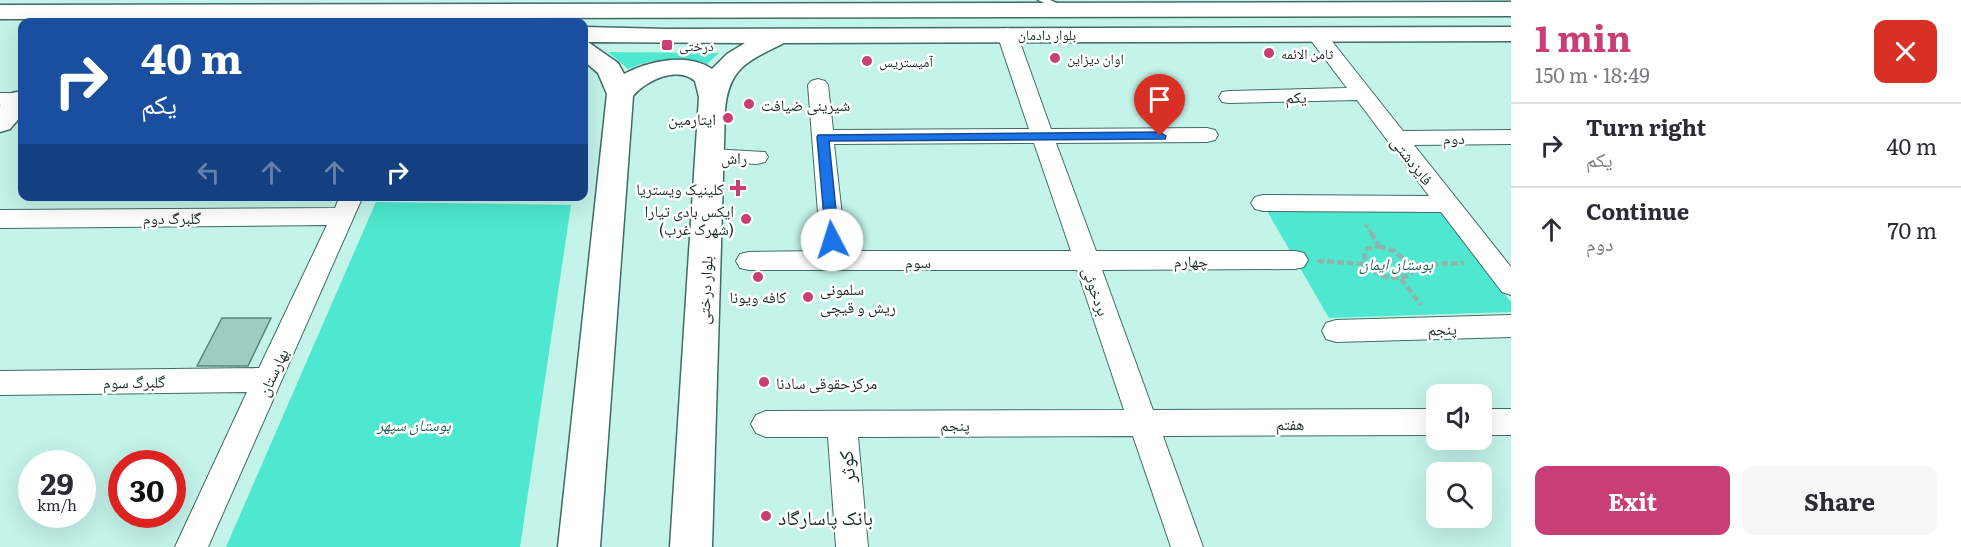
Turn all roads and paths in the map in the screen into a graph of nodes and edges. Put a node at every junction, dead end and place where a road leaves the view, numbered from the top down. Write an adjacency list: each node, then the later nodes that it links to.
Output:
1 (300, 0): 8 (main road)
2 (1053, 4): 4 (main road, بلوار دادمان); 5 (main road, بلوار دادمان)
3 (924, 5): 4 (main road, بلوار دادمان); 8 (main road, بلوار دادمان)
4 (987, 5)
5 (1511, 9)
6 (0, 12): 7 (main road, بلوار دادمان)
7 (171, 12): 8 (main road, بلوار دادمان)
8 (353, 12)
9 (0, 32): 10 (main road)
10 (18, 32)
11 (588, 34): 15 (main road, بلوار دادمان)
12 (1007, 34): 13 (main road, بلوار دادمان); 15 (main road, بلوار دادمان); 29 (street, بردخوئی)
13 (1316, 34): 14 (main road, بلوار دادمان); 19 (street, فایزدشتی)
14 (1511, 34)
15 (783, 35): 20 (main road, بلوار درختی)
16 (588, 50): 18 (main road)
17 (818, 85): 27 (street)
18 (620, 94): 20 (main road); 58 (main road)
19 (1363, 94): 21 (street, یکم); 30 (street, فایزدشتی)
20 (712, 96): 31 (main road, بلوار درختی)
21 (1229, 97)
22 (0, 99): 23 (street)
23 (18, 99)
24 (18, 103): 25 (main road)
25 (0, 123)
26 (1207, 135): 29 (street)
27 (823, 137): 29 (street); 41 (street)
28 (1511, 137): 30 (street, دوم)
29 (1044, 138): 37 (street, بردخوئی)
30 (1396, 138): 34 (street, فایزدشتی)
31 (711, 156): 32 (street, راش); 59 (main road, بلوار درختی)
32 (757, 157)
33 (1263, 203): 34 (street)
34 (1448, 204): 39 (street, فایزدشتی)
35 (348, 206): 36 (street, گلبرگ دوم); 49 (street, بهارستان)
36 (0, 219)
37 (1086, 260): 38 (street, چهارم); 41 (street, سوم); 54 (street, بردخوئی)
38 (1295, 260): 42 (path)
39 (1490, 260): 43 (path); 45 (street, فایزدشتی)
40 (749, 261): 41 (street, سوم)
41 (834, 261)
42 (1366, 264): 43 (path); 44 (path)
43 (1411, 265): 44 (path)
44 (1401, 279): 46 (path)
45 (1511, 285)
46 (1421, 306)
47 (1511, 326): 48 (street, پنجم)
48 (1336, 331)
49 (268, 380): 50 (street, گلبرگ سوم); 57 (street, بهارستان)
50 (0, 383)
51 (1426, 422): 54 (street, هفتم)
52 (1492, 422): 53 (street)
53 (1511, 422)
54 (1143, 423): 56 (street, پنجم); 61 (street, بردخوئی)
55 (766, 424): 56 (street, پنجم)
56 (842, 424): 60 (street, کوثر)
57 (191, 547)
58 (579, 547)
59 (691, 547)
60 (852, 547)
61 (1186, 547)

